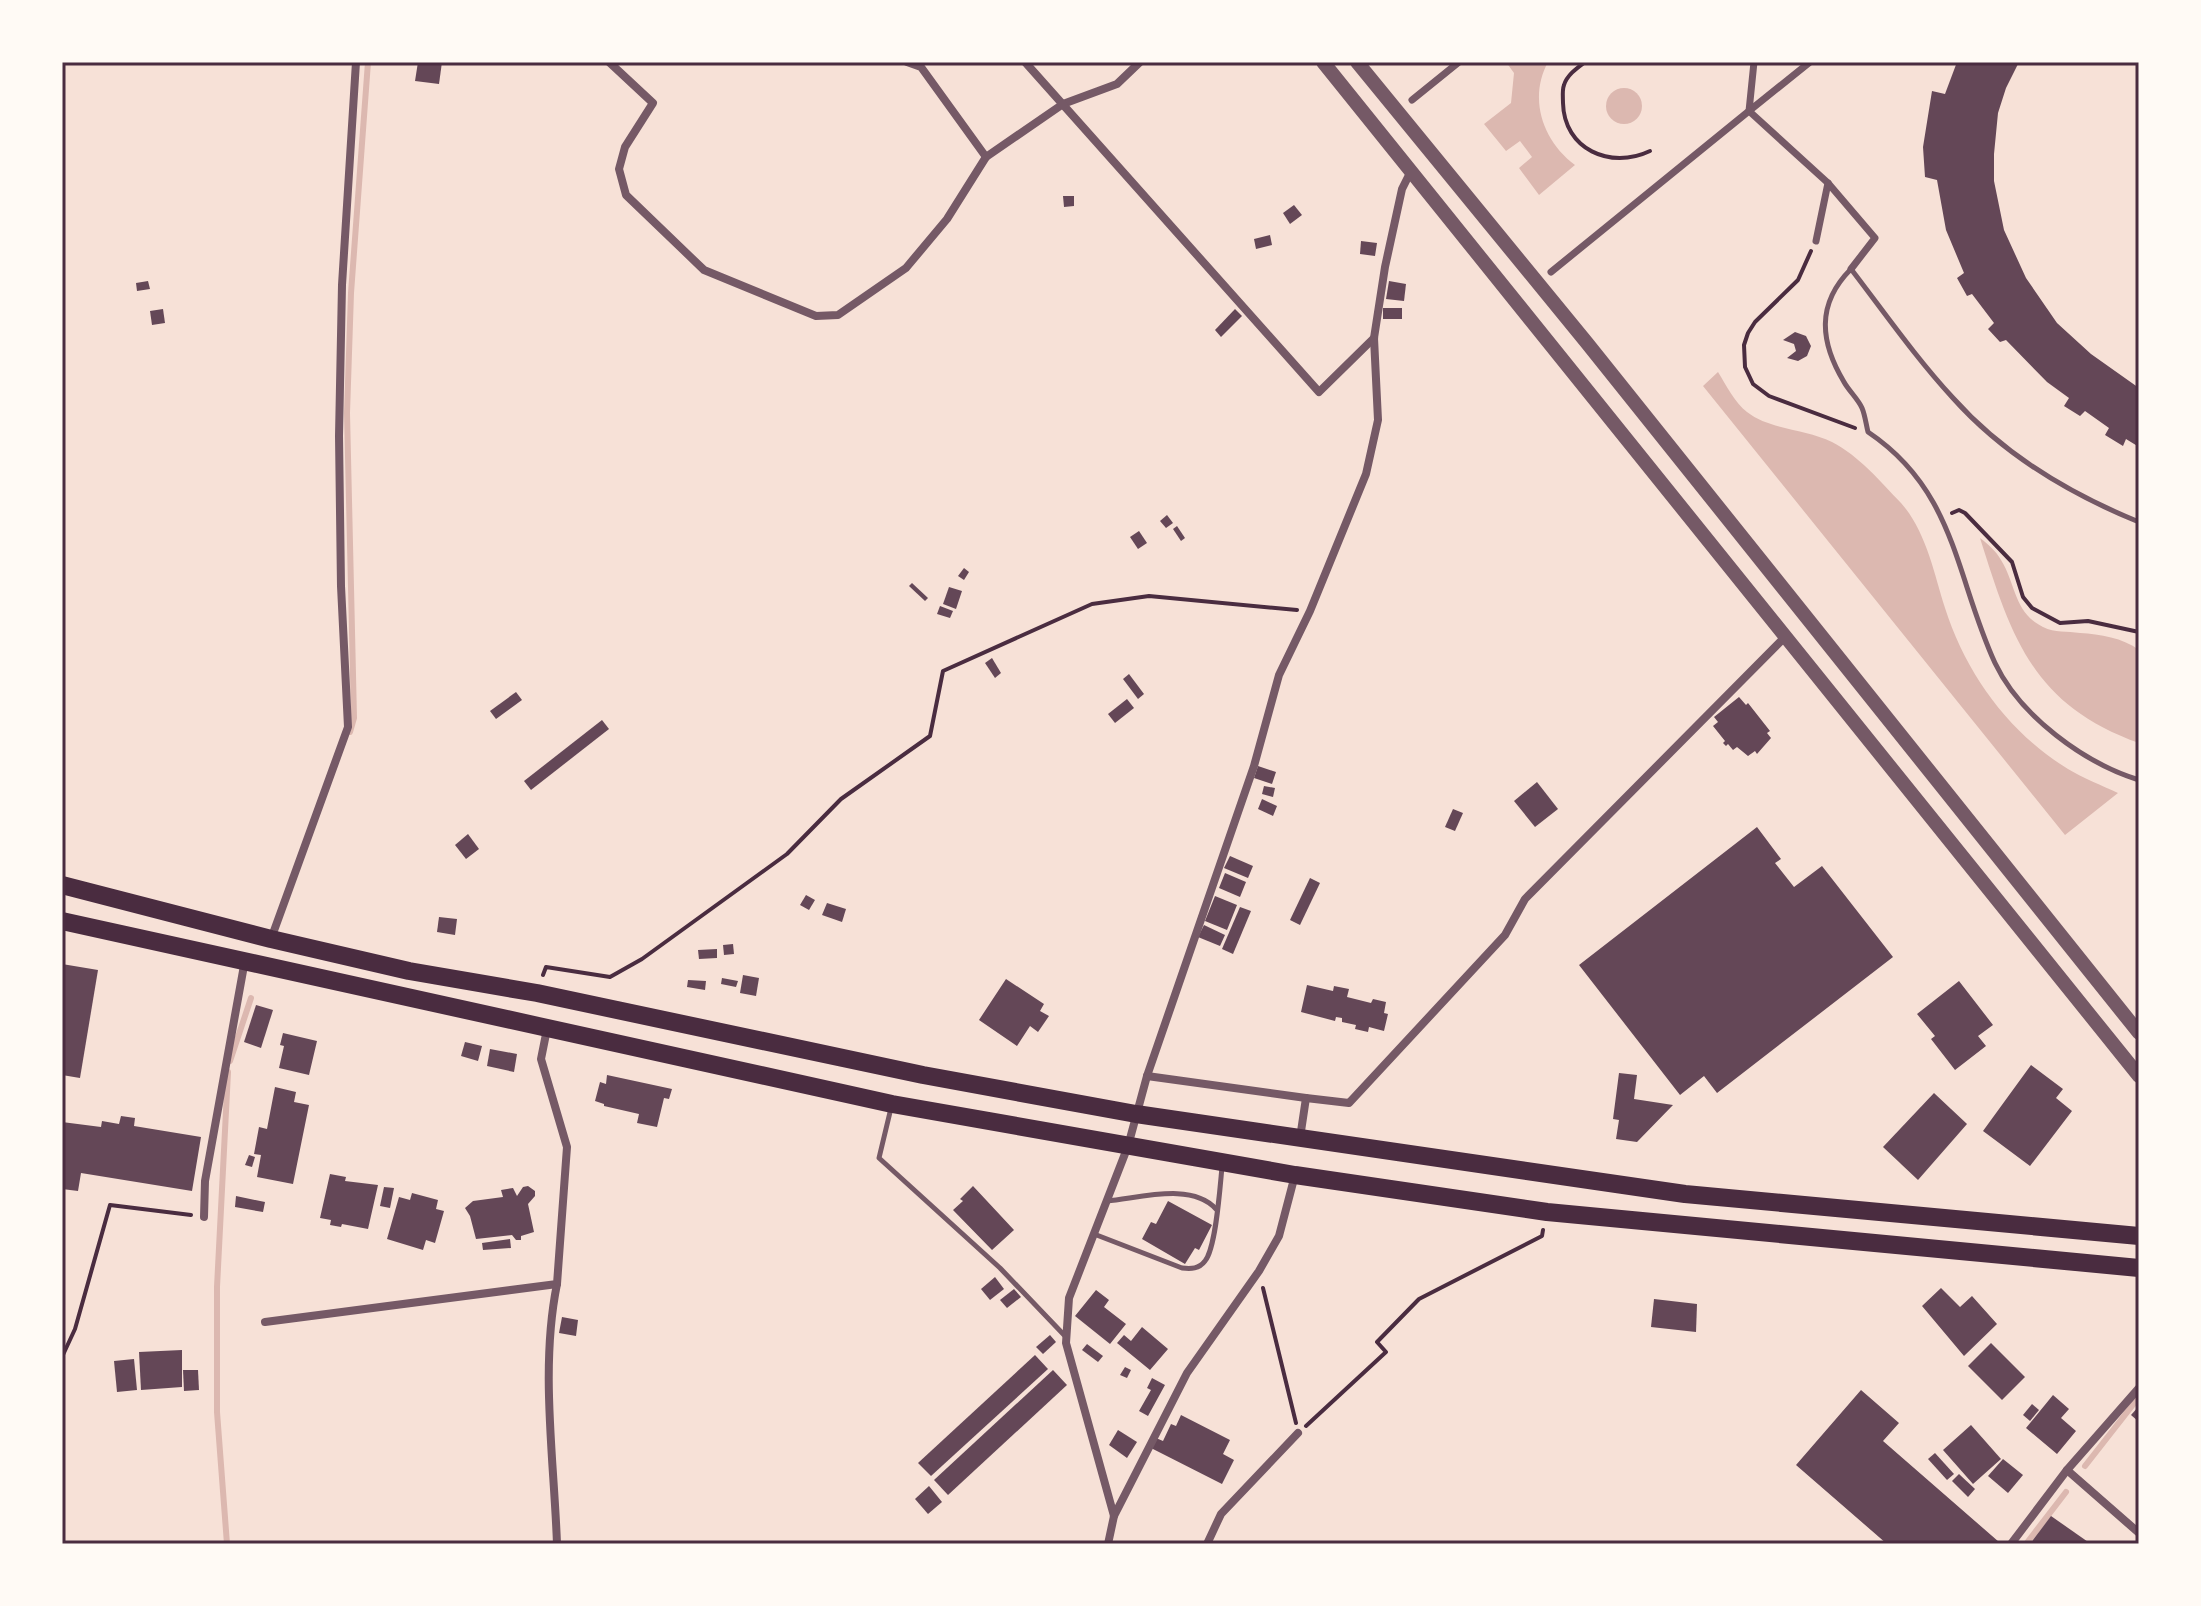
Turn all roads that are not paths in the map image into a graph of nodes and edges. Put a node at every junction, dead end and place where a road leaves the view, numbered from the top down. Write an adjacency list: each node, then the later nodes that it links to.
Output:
1 (356, 62): 26 (street)
2 (609, 62): 14 (street)
3 (907, 62): 14 (street)
4 (1025, 62): 12 (street)
5 (1140, 62): 12 (street)
6 (1323, 62): 15 (street)
7 (1357, 62): 29 (street)
8 (1459, 62): 11 (street)
9 (1754, 62): 13 (street)
10 (1810, 62): 13 (street)
11 (1412, 100)
12 (1063, 104): 14 (street); 20 (street)
13 (1749, 111): 16 (street); 19 (street)
14 (986, 157)
15 (1411, 171): 20 (street); 22 (street)
16 (1828, 183): 17 (street); 18 (street)
17 (1816, 241)
18 (1851, 269): 21 (lane); 23 (lane)
19 (1551, 272)
20 (1374, 338): 30 (street)
21 (2139, 522)
22 (1785, 637): 31 (street); 32 (street)
23 (2139, 780)
24 (62, 885): 26 (highway)
25 (62, 921): 27 (highway)
26 (271, 939): 34 (highway)
27 (245, 959): 28 (highway); 41 (street)
28 (547, 1029): 33 (highway); 45 (street)
29 (2138, 1030)
30 (1147, 1076): 32 (street); 34 (street)
31 (2139, 1076)
32 (1306, 1098): 35 (street)
33 (892, 1104): 36 (highway); 47 (lane)
34 (1136, 1114): 35 (highway); 36 (street)
35 (1300, 1139): 43 (highway)
36 (1128, 1146): 37 (highway); 39 (street)
37 (1223, 1162): 38 (highway); 40 (lane)
38 (1295, 1175): 44 (highway); 51 (street)
39 (1106, 1201): 40 (lane); 42 (street)
40 (1217, 1210): 42 (lane)
41 (204, 1217)
42 (1094, 1234): 47 (street)
43 (2137, 1235)
44 (2139, 1268)
45 (557, 1284): 46 (street); 53 (street)
46 (265, 1322)
47 (1066, 1338): 51 (street)
48 (2139, 1388): 50 (street)
49 (1298, 1433): 55 (street)
50 (2067, 1470): 52 (street); 56 (street)
51 (1114, 1516): 54 (street)
52 (2139, 1533)
53 (557, 1544)
54 (1108, 1544)
55 (1207, 1544)
56 (2011, 1544)

